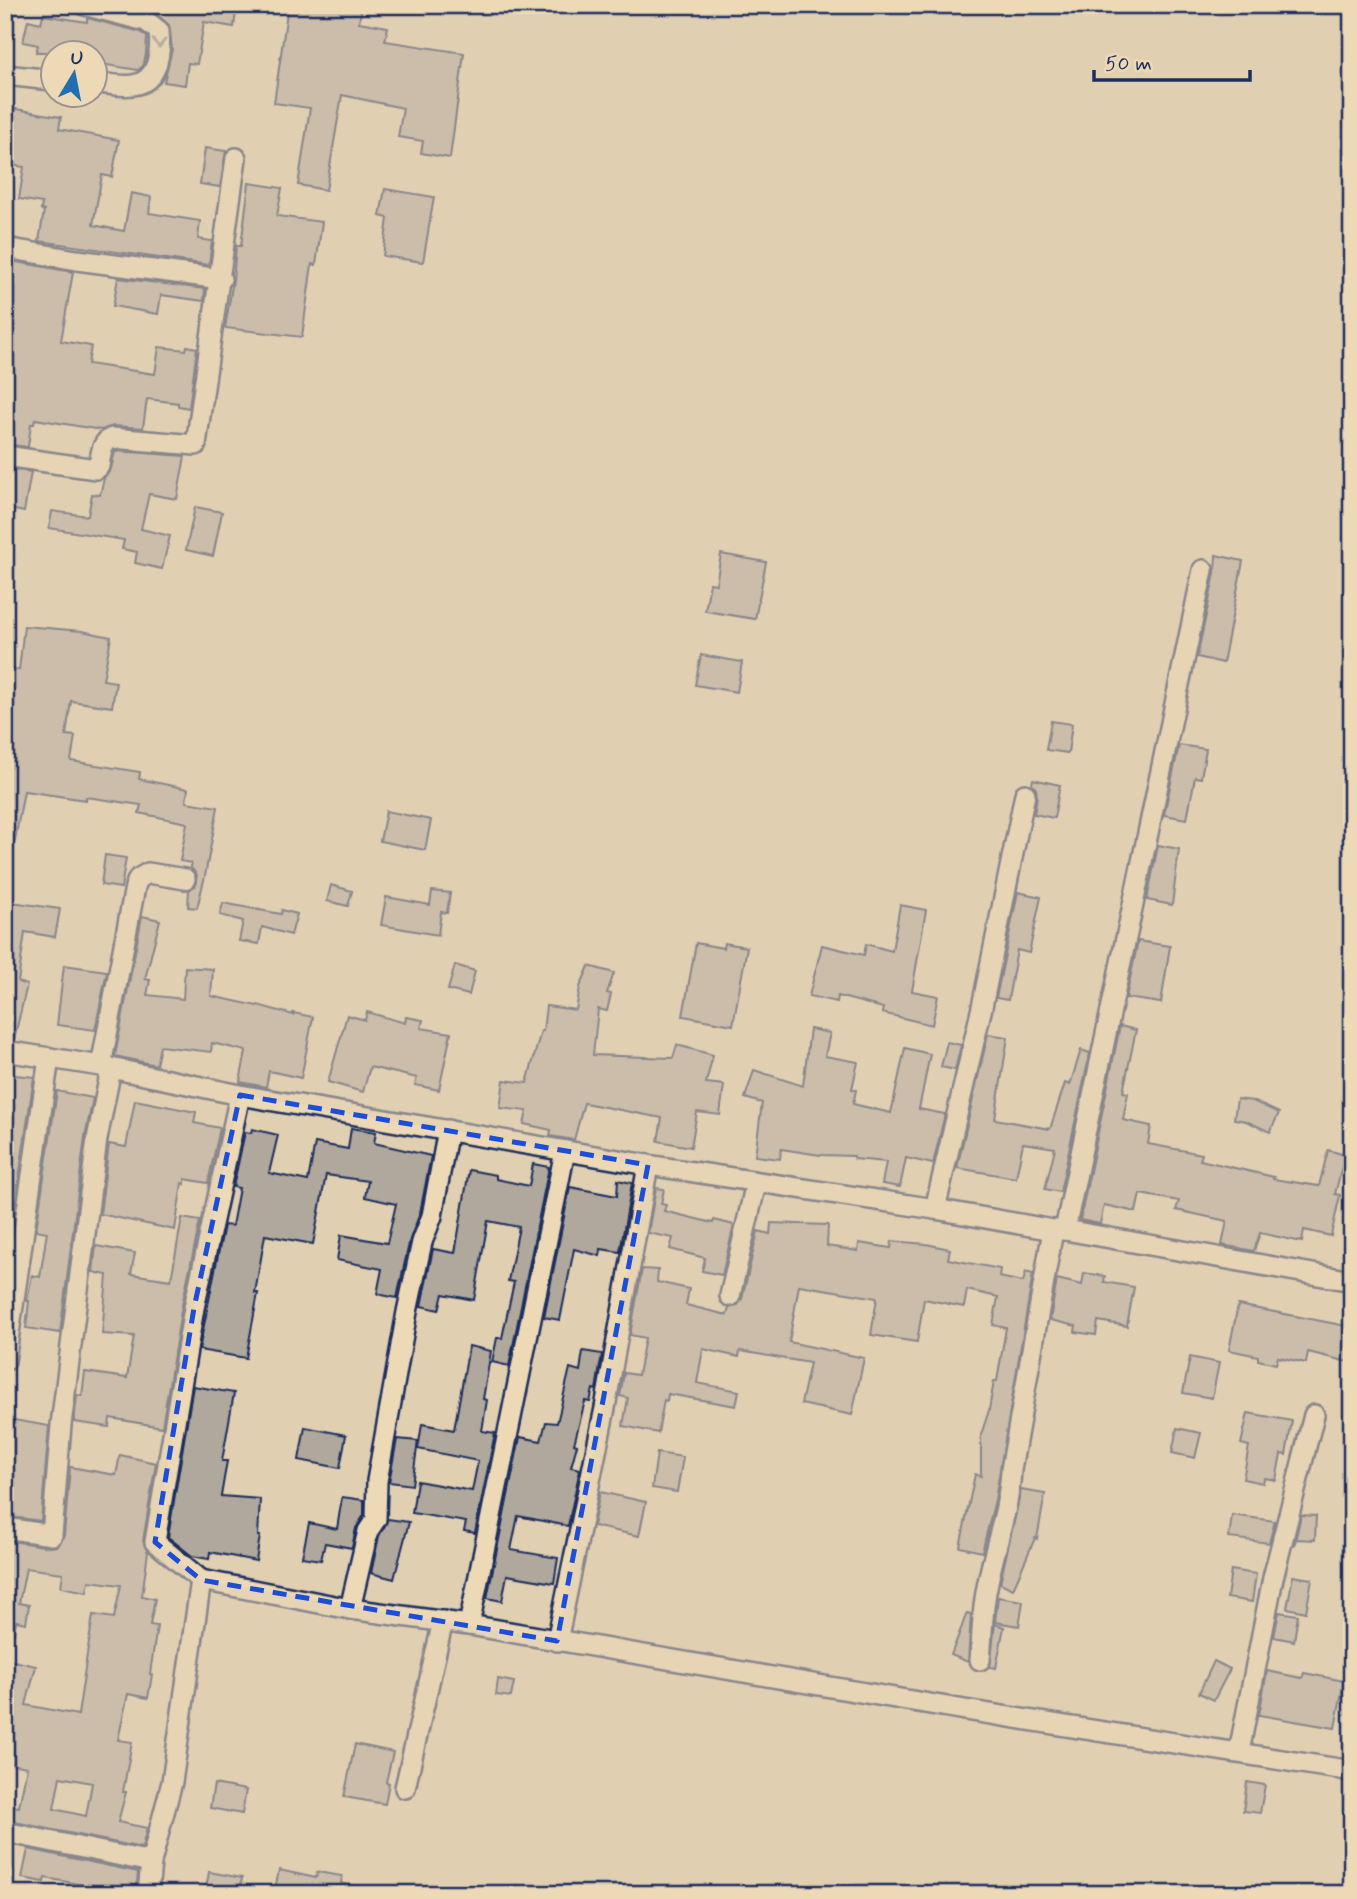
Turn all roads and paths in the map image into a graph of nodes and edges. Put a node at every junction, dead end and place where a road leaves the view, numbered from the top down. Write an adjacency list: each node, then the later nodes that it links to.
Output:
1 (84, 5): 4 (street, one-way to 4)
2 (5, 75): 3 (street)
3 (38, 79)
4 (108, 84)
5 (236, 158): 7 (street)
6 (5, 248): 7 (street)
7 (221, 279): 8 (street)
8 (5, 456)
9 (1203, 570): 21 (street)
10 (1026, 794): 20 (street)
11 (185, 879): 14 (street)
12 (5, 1051): 13 (street)
13 (50, 1058): 14 (street); 24 (street)
14 (106, 1068): 15 (street); 26 (street)
15 (240, 1095): 16 (street); 27 (street)
16 (448, 1130): 17 (street); 28 (street)
17 (565, 1151): 18 (street); 30 (street)
18 (648, 1165): 19 (street); 31 (street)
19 (756, 1183): 20 (street); 23 (street)
20 (935, 1209): 21 (street)
21 (1059, 1230): 22 (street); 32 (street)
22 (1352, 1280)
23 (730, 1296)
24 (5, 1361)
25 (1314, 1415): 33 (street)
26 (5, 1528)
27 (201, 1580): 28 (street); 37 (street)
28 (350, 1608): 29 (street)
29 (443, 1621): 30 (street); 35 (street)
30 (469, 1625): 31 (street)
31 (557, 1642): 33 (street)
32 (980, 1660)
33 (1239, 1752): 34 (street)
34 (1352, 1771)
35 (405, 1788)
36 (5, 1832): 37 (street)
37 (151, 1862): 38 (street)
38 (148, 1894)

